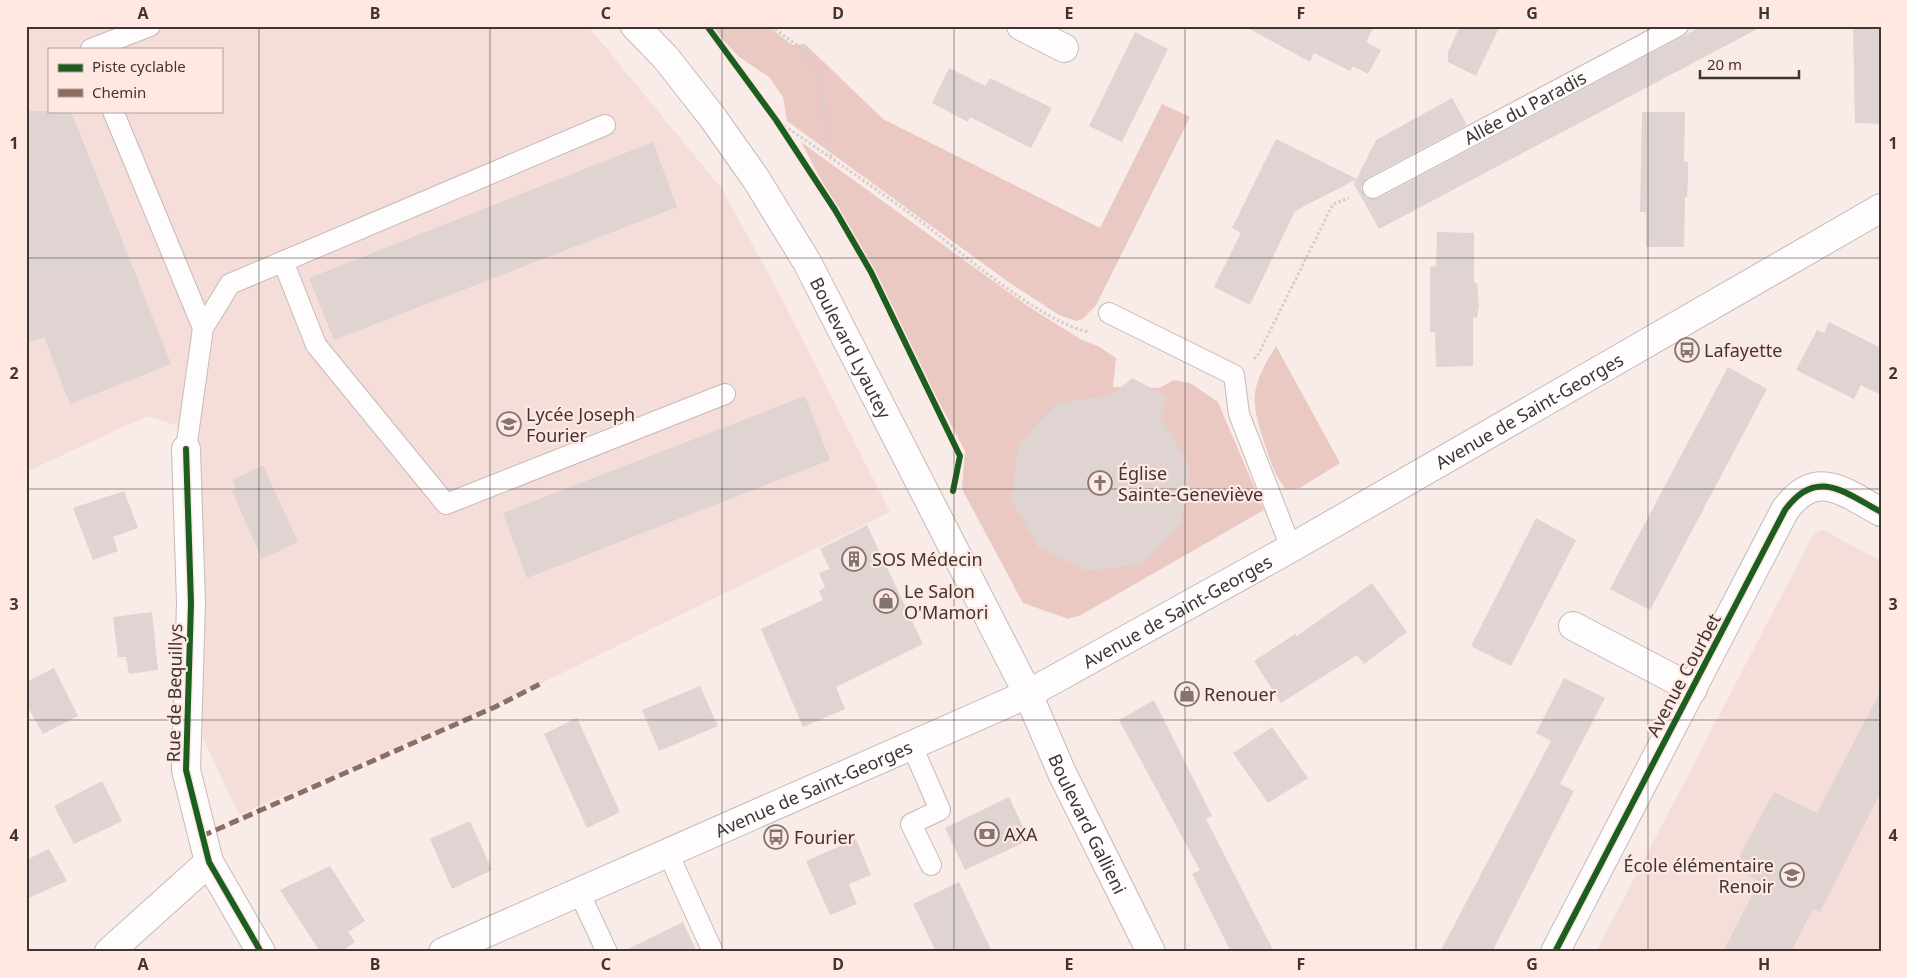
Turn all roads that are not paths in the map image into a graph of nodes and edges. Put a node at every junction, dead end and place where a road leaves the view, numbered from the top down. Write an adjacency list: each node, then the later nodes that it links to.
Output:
1 (150, 26): 5 (lane)
2 (636, 26): 20 (main road, Boulevard Lyautey)
3 (1021, 26): 6 (main road)
4 (1678, 26): 9 (lane, Allée du Paradis)
5 (94, 48)
6 (1064, 48)
7 (113, 112): 13 (lane)
8 (605, 125): 11 (lane)
9 (1373, 188)
10 (1881, 208): 17 (main road, Avenue de Saint-Georges)
11 (283, 261): 13 (lane); 14 (lane)
12 (1117, 317): 17 (lane)
13 (203, 328): 15 (lane)
14 (725, 394)
15 (186, 449): 23 (main road, Rue de Bequillys)
16 (1881, 512): 19 (main road, Avenue Courbet)
17 (1291, 548): 20 (main road, Avenue de Saint-Georges)
18 (1574, 626): 19 (main road)
19 (1692, 689): 32 (main road, Avenue Courbet)
20 (1028, 694): 21 (main road, Avenue de Saint-Georges); 31 (main road, Boulevard Gallieni)
21 (912, 746): 22 (main road, Avenue de Saint-Georges); 24 (lane)
22 (668, 853): 25 (main road, Avenue de Saint-Georges); 30 (lane)
23 (209, 862): 26 (main road); 27 (main road, Rue de Bequillys)
24 (931, 865)
25 (579, 892): 28 (main road, Avenue de Saint-Georges); 29 (lane)
26 (109, 952)
27 (261, 952)
28 (443, 952)
29 (607, 952)
30 (713, 952)
31 (1151, 952)
32 (1555, 952)

